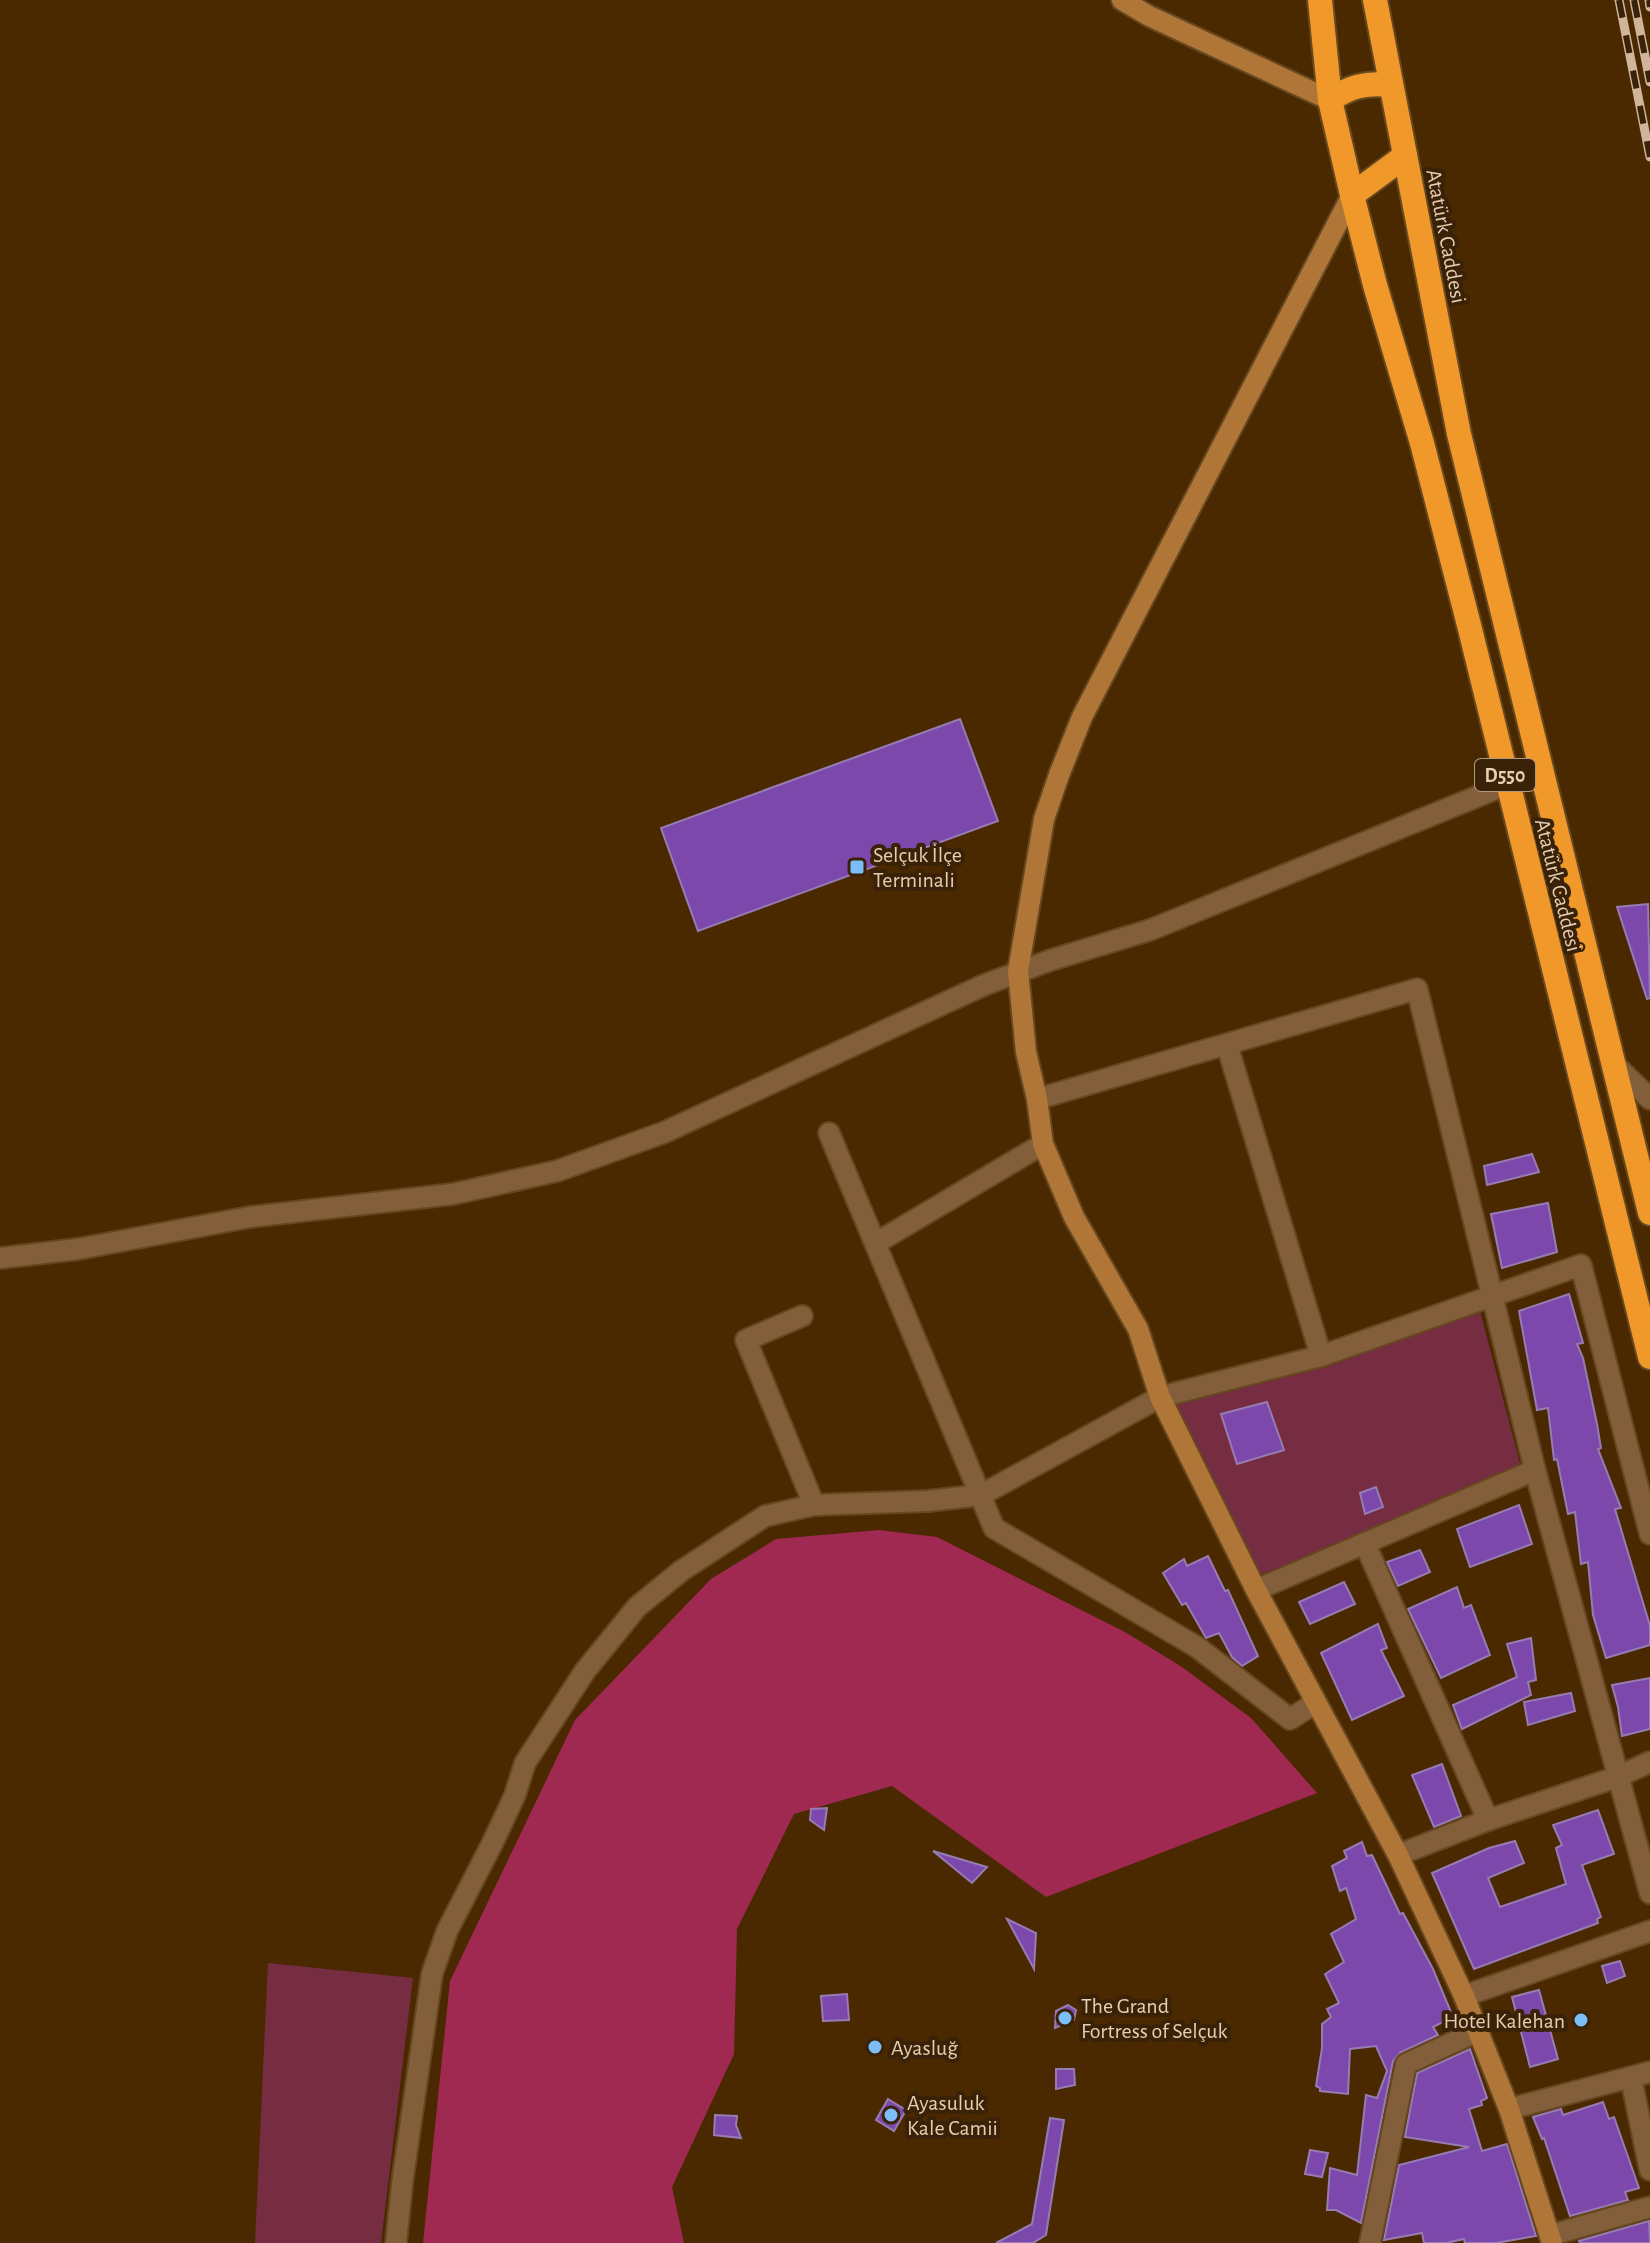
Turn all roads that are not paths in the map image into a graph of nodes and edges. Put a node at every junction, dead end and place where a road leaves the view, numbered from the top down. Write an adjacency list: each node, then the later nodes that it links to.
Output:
1 (1122, 0): 5 (street)
2 (1320, 0): 5 (highway, D550)
3 (1375, 0): 4 (highway, D550)
4 (1390, 85): 5 (highway); 6 (highway, D550)
5 (1330, 100): 7 (highway, D550)
6 (1405, 156): 7 (highway); 11 (highway, Atatürk Caddesi / D550)
7 (1352, 195): 8 (highway, Atatürk Caddesi / D550); 9 (street)
8 (1508, 784): 9 (street); 22 (highway, Atatürk Caddesi / D550)
9 (1018, 971): 12 (street); 18 (street)
10 (1227, 1045): 12 (street); 19 (street); 21 (street)
11 (1614, 1064): 13 (street); 16 (highway, Atatürk Caddesi / D550)
12 (1037, 1099): 15 (street)
13 (1650, 1099)
14 (829, 1133): 17 (street)
15 (1043, 1144): 17 (street); 23 (street)
16 (1650, 1213)
17 (876, 1243): 25 (street)
18 (0, 1258)
19 (1492, 1297): 21 (street); 24 (street); 27 (street)
20 (802, 1316): 26 (street)
21 (1321, 1356): 23 (street)
22 (1650, 1357)
23 (1160, 1397): 25 (street); 29 (street)
24 (1535, 1470): 28 (street); 32 (street)
25 (981, 1495): 26 (street); 30 (street)
26 (814, 1505): 44 (street)
27 (1650, 1534)
28 (1365, 1544): 29 (street); 33 (street)
29 (1256, 1590): 30 (street)
30 (1315, 1703): 34 (street)
31 (1650, 1762): 32 (street)
32 (1617, 1777): 33 (street); 35 (street)
33 (1488, 1820): 34 (street)
34 (1398, 1855): 37 (street)
35 (1650, 1893)
36 (1650, 1931): 37 (street)
37 (1464, 1996): 38 (street)
38 (1478, 2031): 40 (street); 45 (street)
39 (1641, 2075): 40 (street); 41 (street)
40 (1509, 2109): 43 (street)
41 (1650, 2170)
42 (1650, 2207): 43 (street)
43 (1551, 2239)
44 (396, 2243)
45 (1370, 2243)

